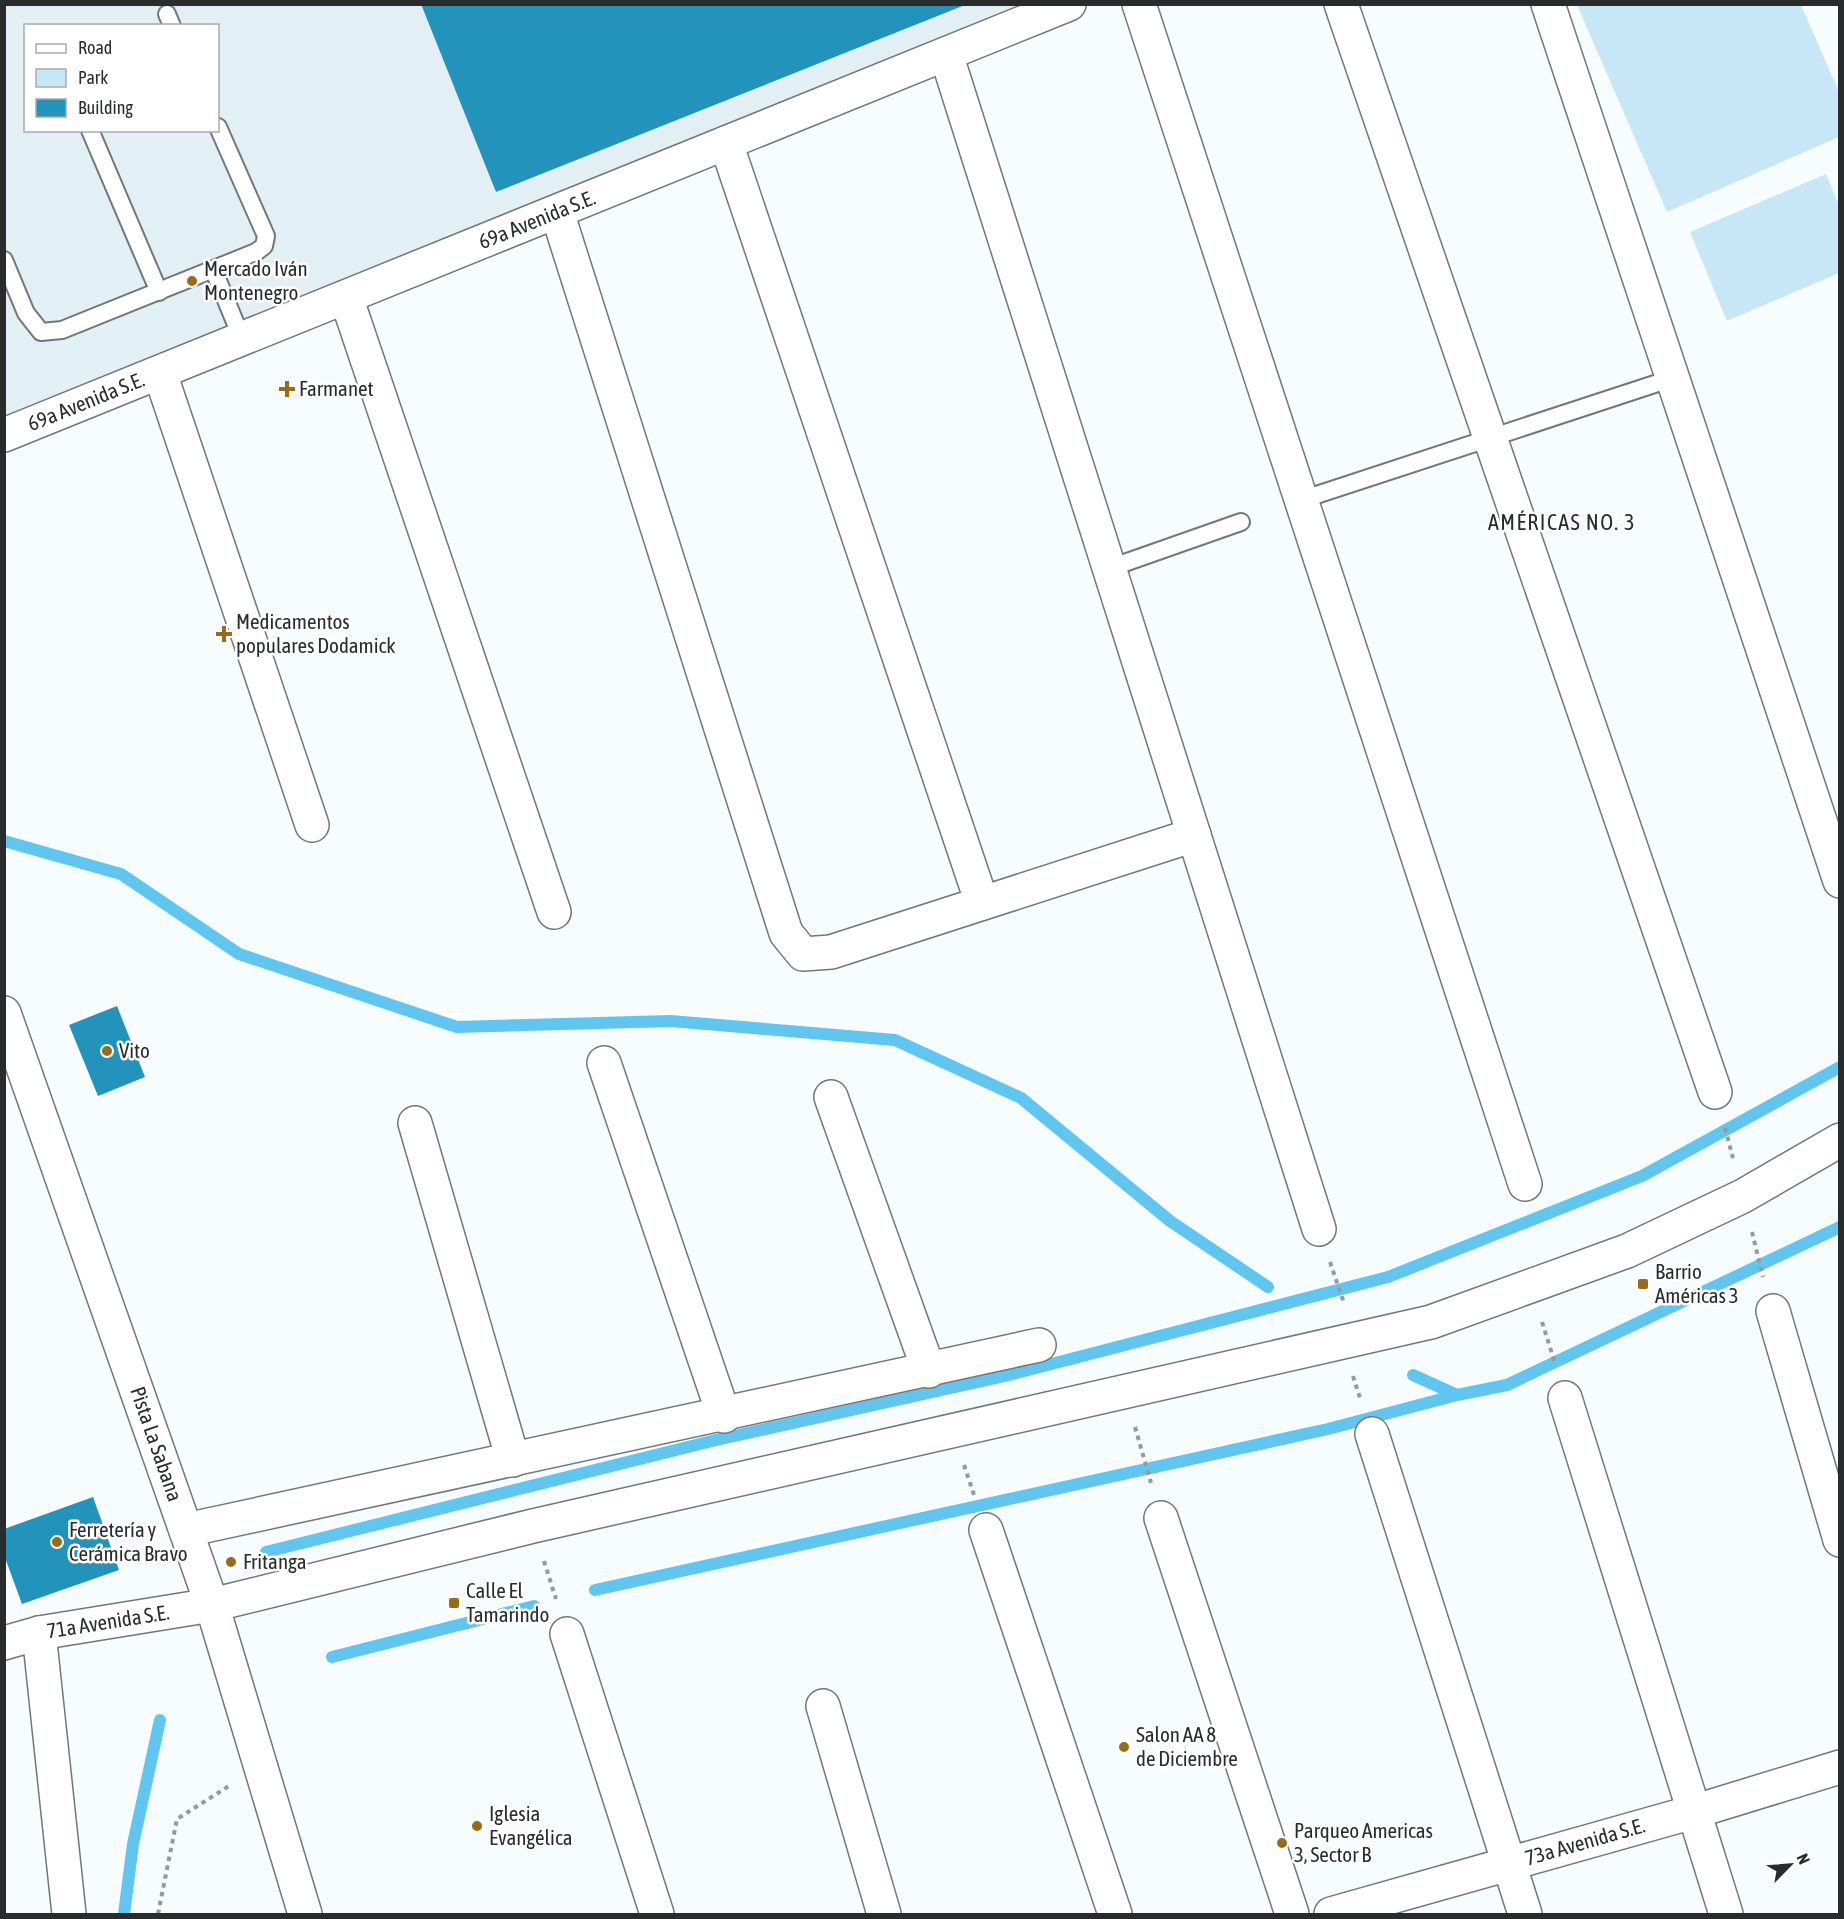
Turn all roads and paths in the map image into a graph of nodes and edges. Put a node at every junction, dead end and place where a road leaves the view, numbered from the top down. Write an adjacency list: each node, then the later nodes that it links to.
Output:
1 (1069, 4): 5 (street, 69a Avenida S.E.)
2 (1139, 4): 19 (street)
3 (1341, 4): 18 (street)
4 (1548, 4): 16 (street)
5 (946, 54): 8 (street, 69a Avenida S.E.); 21 (street)
6 (219, 129): 11 (lane)
7 (91, 132): 12 (lane)
8 (726, 143): 9 (street, 69a Avenida S.E.); 25 (street)
9 (556, 212): 13 (street, 69a Avenida S.E.); 25 (street)
10 (4, 260): 12 (lane)
11 (214, 271): 12 (lane); 14 (lane)
12 (159, 292)
13 (346, 297): 14 (street, 69a Avenida S.E.); 26 (street)
14 (242, 339): 15 (street, 69a Avenida S.E.)
15 (160, 373): 17 (street, 69a Avenida S.E.); 22 (street)
16 (1673, 378): 18 (lane); 24 (street)
17 (4, 435)
18 (1490, 438): 19 (lane); 30 (street)
19 (1301, 500): 34 (street)
20 (1241, 522): 21 (lane)
21 (1110, 568): 23 (street)
22 (312, 825)
23 (1194, 835): 25 (street); 36 (street)
24 (1839, 881)
25 (981, 903)
26 (554, 912)
27 (4, 1013): 50 (street, Pista La Sabana)
28 (604, 1063): 45 (street)
29 (831, 1097): 42 (street)
30 (1719, 1106): 33 (path)
31 (415, 1123): 47 (street)
32 (1839, 1140): 44 (street, 71a Avenida S.E.)
33 (1732, 1154)
34 (1526, 1184)
35 (1750, 1227): 38 (path)
36 (1319, 1229)
37 (1335, 1277): 39 (path)
38 (1769, 1299): 52 (street)
39 (1346, 1307)
40 (1547, 1338): 43 (path)
41 (1039, 1345): 42 (street)
42 (929, 1371): 45 (street)
43 (1561, 1384): 60 (street)
44 (1125, 1392): 48 (path); 53 (street, 71a Avenida S.E.)
45 (724, 1416): 47 (street)
46 (1372, 1434): 61 (street)
47 (513, 1460): 50 (street)
48 (1149, 1475)
49 (1161, 1518): 68 (street)
50 (186, 1530): 53 (street, Pista La Sabana)
51 (986, 1530): 67 (street)
52 (1839, 1540)
53 (212, 1605): 54 (street, 71a Avenida S.E.); 58 (street, Pista La Sabana)
54 (39, 1633): 56 (street, 71a Avenida S.E.); 62 (street)
55 (567, 1634): 65 (street)
56 (4, 1643)
57 (823, 1706): 66 (street)
58 (260, 1766): 63 (path); 64 (street, Pista La Sabana)
59 (1839, 1767): 60 (street, 73a Avenida S.E.)
60 (1693, 1812): 61 (street, 73a Avenida S.E.); 71 (street)
61 (1510, 1863): 69 (street, 73a Avenida S.E.); 70 (street)
62 (69, 1914)
63 (158, 1914)
64 (305, 1914)
65 (657, 1914)
66 (884, 1914)
67 (1115, 1914)
68 (1292, 1914)
69 (1331, 1914)
70 (1525, 1914)
71 (1726, 1914)

